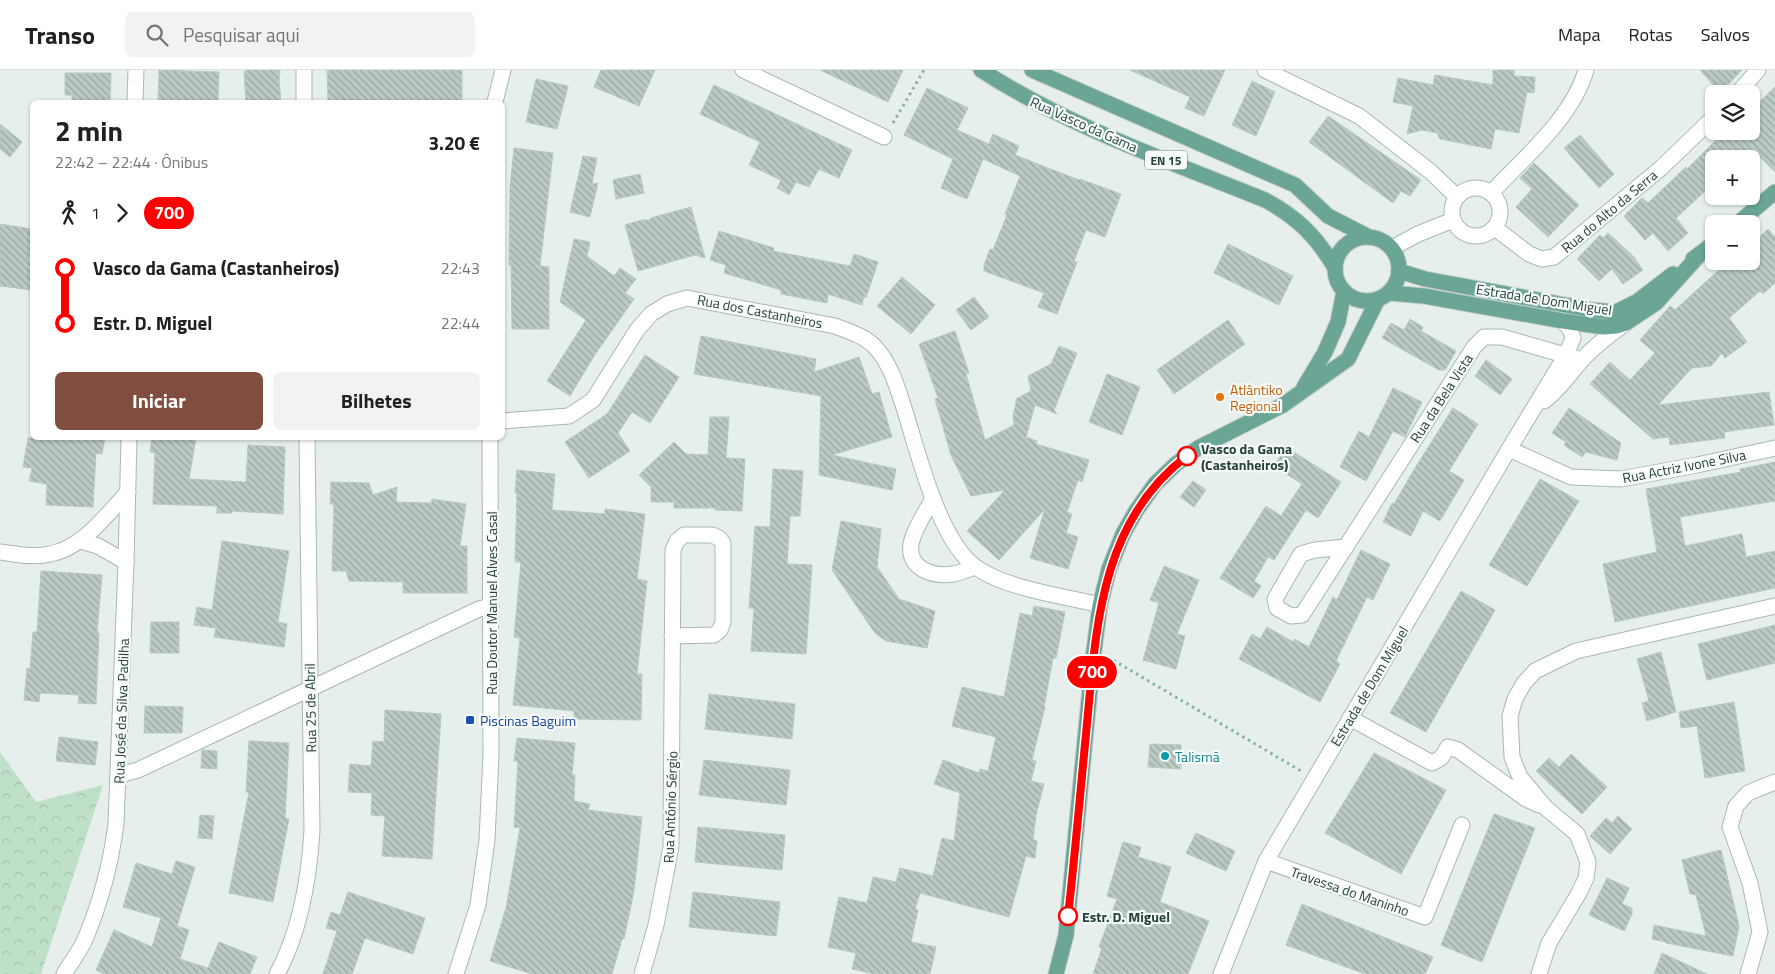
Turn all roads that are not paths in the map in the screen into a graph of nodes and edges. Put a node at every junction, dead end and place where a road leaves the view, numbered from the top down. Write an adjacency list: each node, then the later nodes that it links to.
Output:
1 (136, 70): 11 (street)
2 (304, 70): 12 (street)
3 (503, 70): 13 (street)
4 (743, 70): 15 (street)
5 (982, 70): 26 (main road, Rua Vasco da Gama / EN 15)
6 (1032, 70): 22 (main road, Rua Vasco da Gama / EN 15)
7 (1265, 70): 18 (street)
8 (1586, 70): 17 (street)
9 (1758, 70): 10 (street)
10 (1745, 85)
11 (135, 100)
12 (304, 100)
13 (496, 100)
14 (1705, 126): 21 (street, Rua do Alto da Serra)
15 (884, 137)
16 (1775, 192): 19 (main road)
17 (1491, 193): 18 (street); 21 (street)
18 (1457, 197): 20 (street)
19 (1748, 215)
20 (1453, 220): 21 (street); 23 (street)
21 (1495, 228)
22 (1369, 237): 23 (main road); 26 (main road)
23 (1392, 248): 27 (main road)
24 (1705, 250): 25 (main road, Estrada de Dom Miguel)
25 (1701, 253): 27 (main road, Estrada de Dom Miguel); 31 (main road, Estrada de Dom Miguel)
26 (1335, 268): 28 (main road)
27 (1399, 271): 29 (main road)
28 (1344, 291): 29 (main road); 34 (main road)
29 (1384, 296): 30 (main road, Estrada de Dom Miguel); 34 (main road)
30 (1564, 321): 31 (main road, Estrada de Dom Miguel); 32 (street, Estrada de Dom Miguel)
31 (1626, 323): 33 (street, Estrada de Dom Miguel)
32 (1566, 355): 33 (street, Rua da Bela Vista); 35 (street, Estrada de Dom Miguel); 45 (street, Rua da Bela Vista)
33 (1582, 360): 35 (street, Estrada de Dom Miguel)
34 (1302, 390): 49 (main road)
35 (1535, 408): 40 (street, Estrada de Dom Miguel)
36 (505, 421): 43 (street, Rua dos Castanheiros)
37 (129, 440): 42 (street, Rua José da Silva Padilha)
38 (307, 440): 53 (street, Rua 25 de Abril)
39 (490, 440): 50 (street, Rua Doutor Manuel Alves Casal)
40 (1509, 448): 41 (street, Rua Actriz Ivone Silva); 54 (street, Estrada de Dom Miguel)
41 (1775, 448)
42 (128, 492): 44 (street); 47 (street, Rua José da Silva Padilha)
43 (933, 498): 48 (street, Rua dos Castanheiros); 48 (street)
44 (81, 541): 46 (street); 47 (street)
45 (1346, 547): 45 (street, Rua da Bela Vista)
46 (0, 552)
47 (126, 562): 55 (street, Rua José da Silva Padilha)
48 (975, 567): 49 (street, Rua dos Castanheiros)
49 (1100, 605): 64 (main road)
50 (491, 606): 53 (street); 62 (street, Rua Doutor Manuel Alves Casal)
51 (1775, 606): 57 (street)
52 (672, 636): 52 (street, Rua António Sérgio); 63 (street, Rua António Sérgio)
53 (310, 690): 55 (street); 61 (street, Rua 25 de Abril)
54 (1350, 718): 57 (street); 59 (street, Estrada de Dom Miguel)
55 (119, 775): 60 (street, Rua José da Silva Padilha)
56 (1775, 782): 67 (street)
57 (1546, 808): 66 (street)
58 (1462, 825): 59 (street, Travessa do Maninho)
59 (1266, 861): 65 (street, Estrada de Dom Miguel)
60 (64, 974)
61 (277, 974)
62 (456, 974)
63 (642, 974)
64 (1056, 974)
65 (1222, 974)
66 (1539, 974)
67 (1748, 974)

